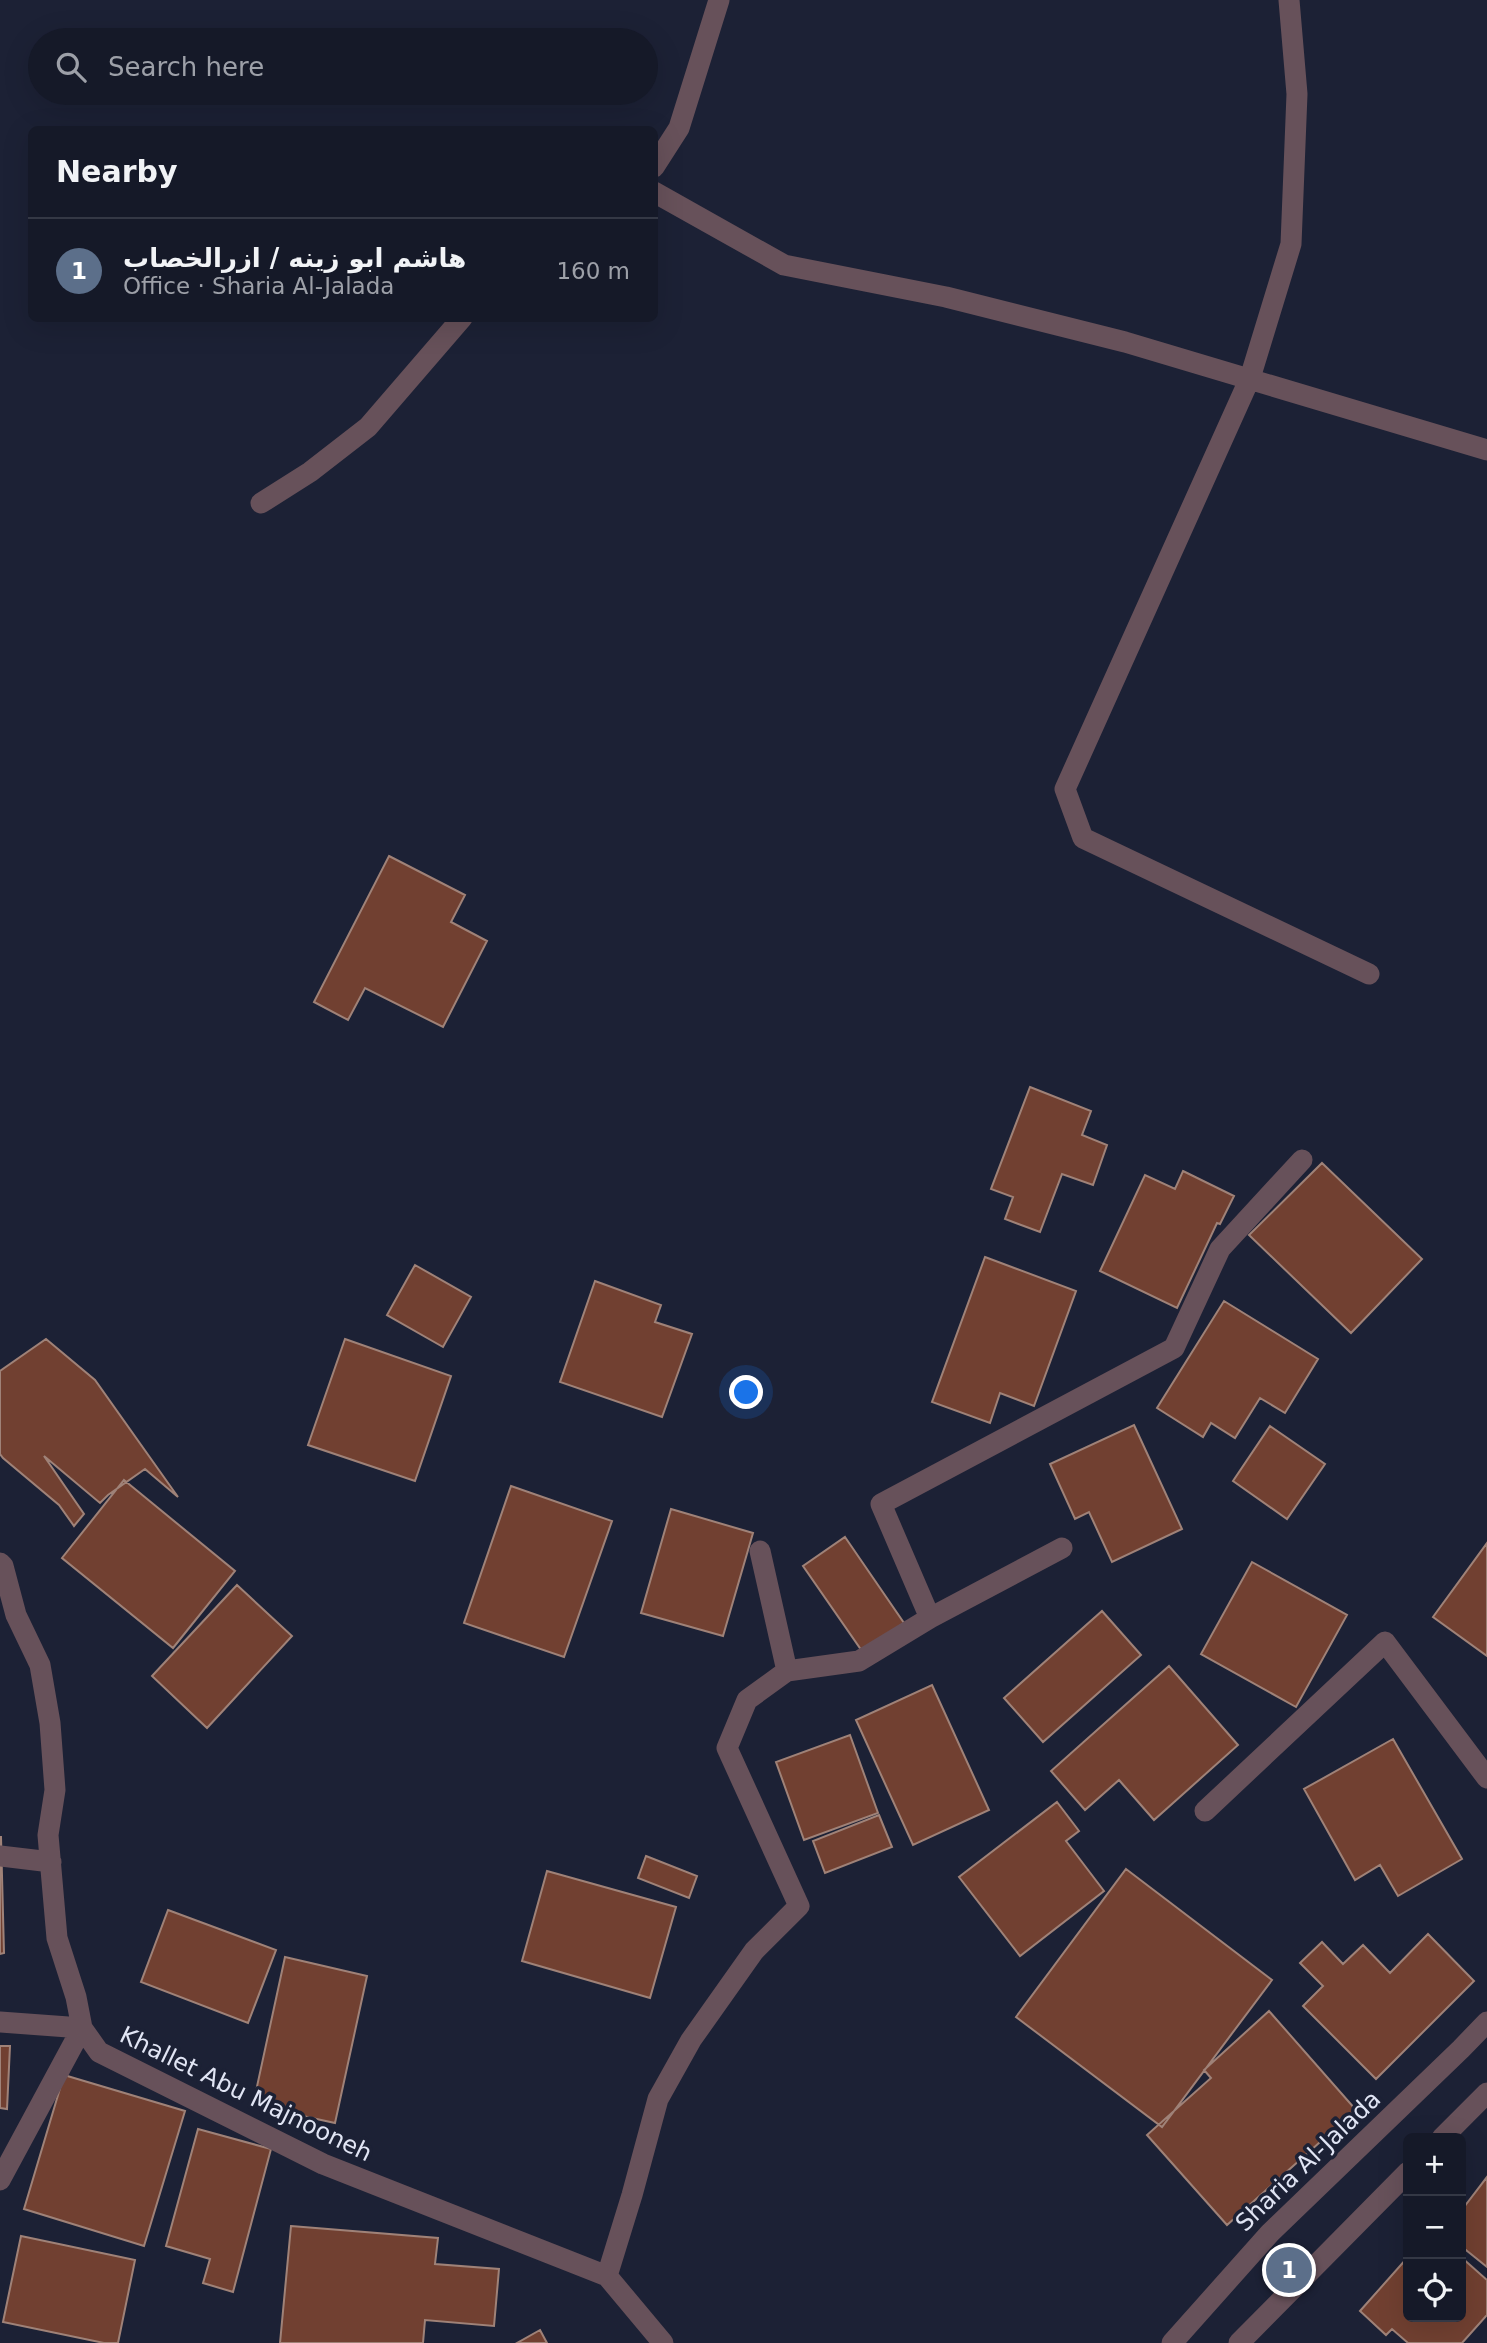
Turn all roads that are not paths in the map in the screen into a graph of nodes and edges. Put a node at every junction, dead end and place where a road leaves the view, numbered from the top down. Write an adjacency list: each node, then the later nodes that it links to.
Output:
1 (719, 0): 3 (street)
2 (1289, 0): 6 (street)
3 (658, 160)
4 (658, 194): 6 (street)
5 (459, 322): 8 (street)
6 (1250, 378): 7 (street); 9 (street)
7 (1487, 450)
8 (261, 503)
9 (1369, 974)
10 (1302, 1160): 14 (street)
11 (1062, 1548): 14 (street)
12 (760, 1550): 15 (street)
13 (0, 1563): 19 (street, Khallet Abu Majnooneh)
14 (930, 1618): 15 (street)
15 (787, 1671): 27 (street)
16 (1487, 1778): 17 (street)
17 (1205, 1811)
18 (0, 1856): 19 (street)
19 (51, 1862): 22 (street, Khallet Abu Majnooneh)
20 (0, 2022): 22 (street)
21 (1487, 2022): 29 (street, Sharia Al-Jalada)
22 (82, 2028): 26 (street); 27 (street, Khallet Abu Majnooneh)
23 (1487, 2093): 24 (street)
24 (1447, 2133)
25 (1403, 2177): 30 (street)
26 (0, 2180)
27 (607, 2276): 28 (street, Khallet Abu Majnooneh)
28 (663, 2343)
29 (1171, 2343)
30 (1239, 2343)

